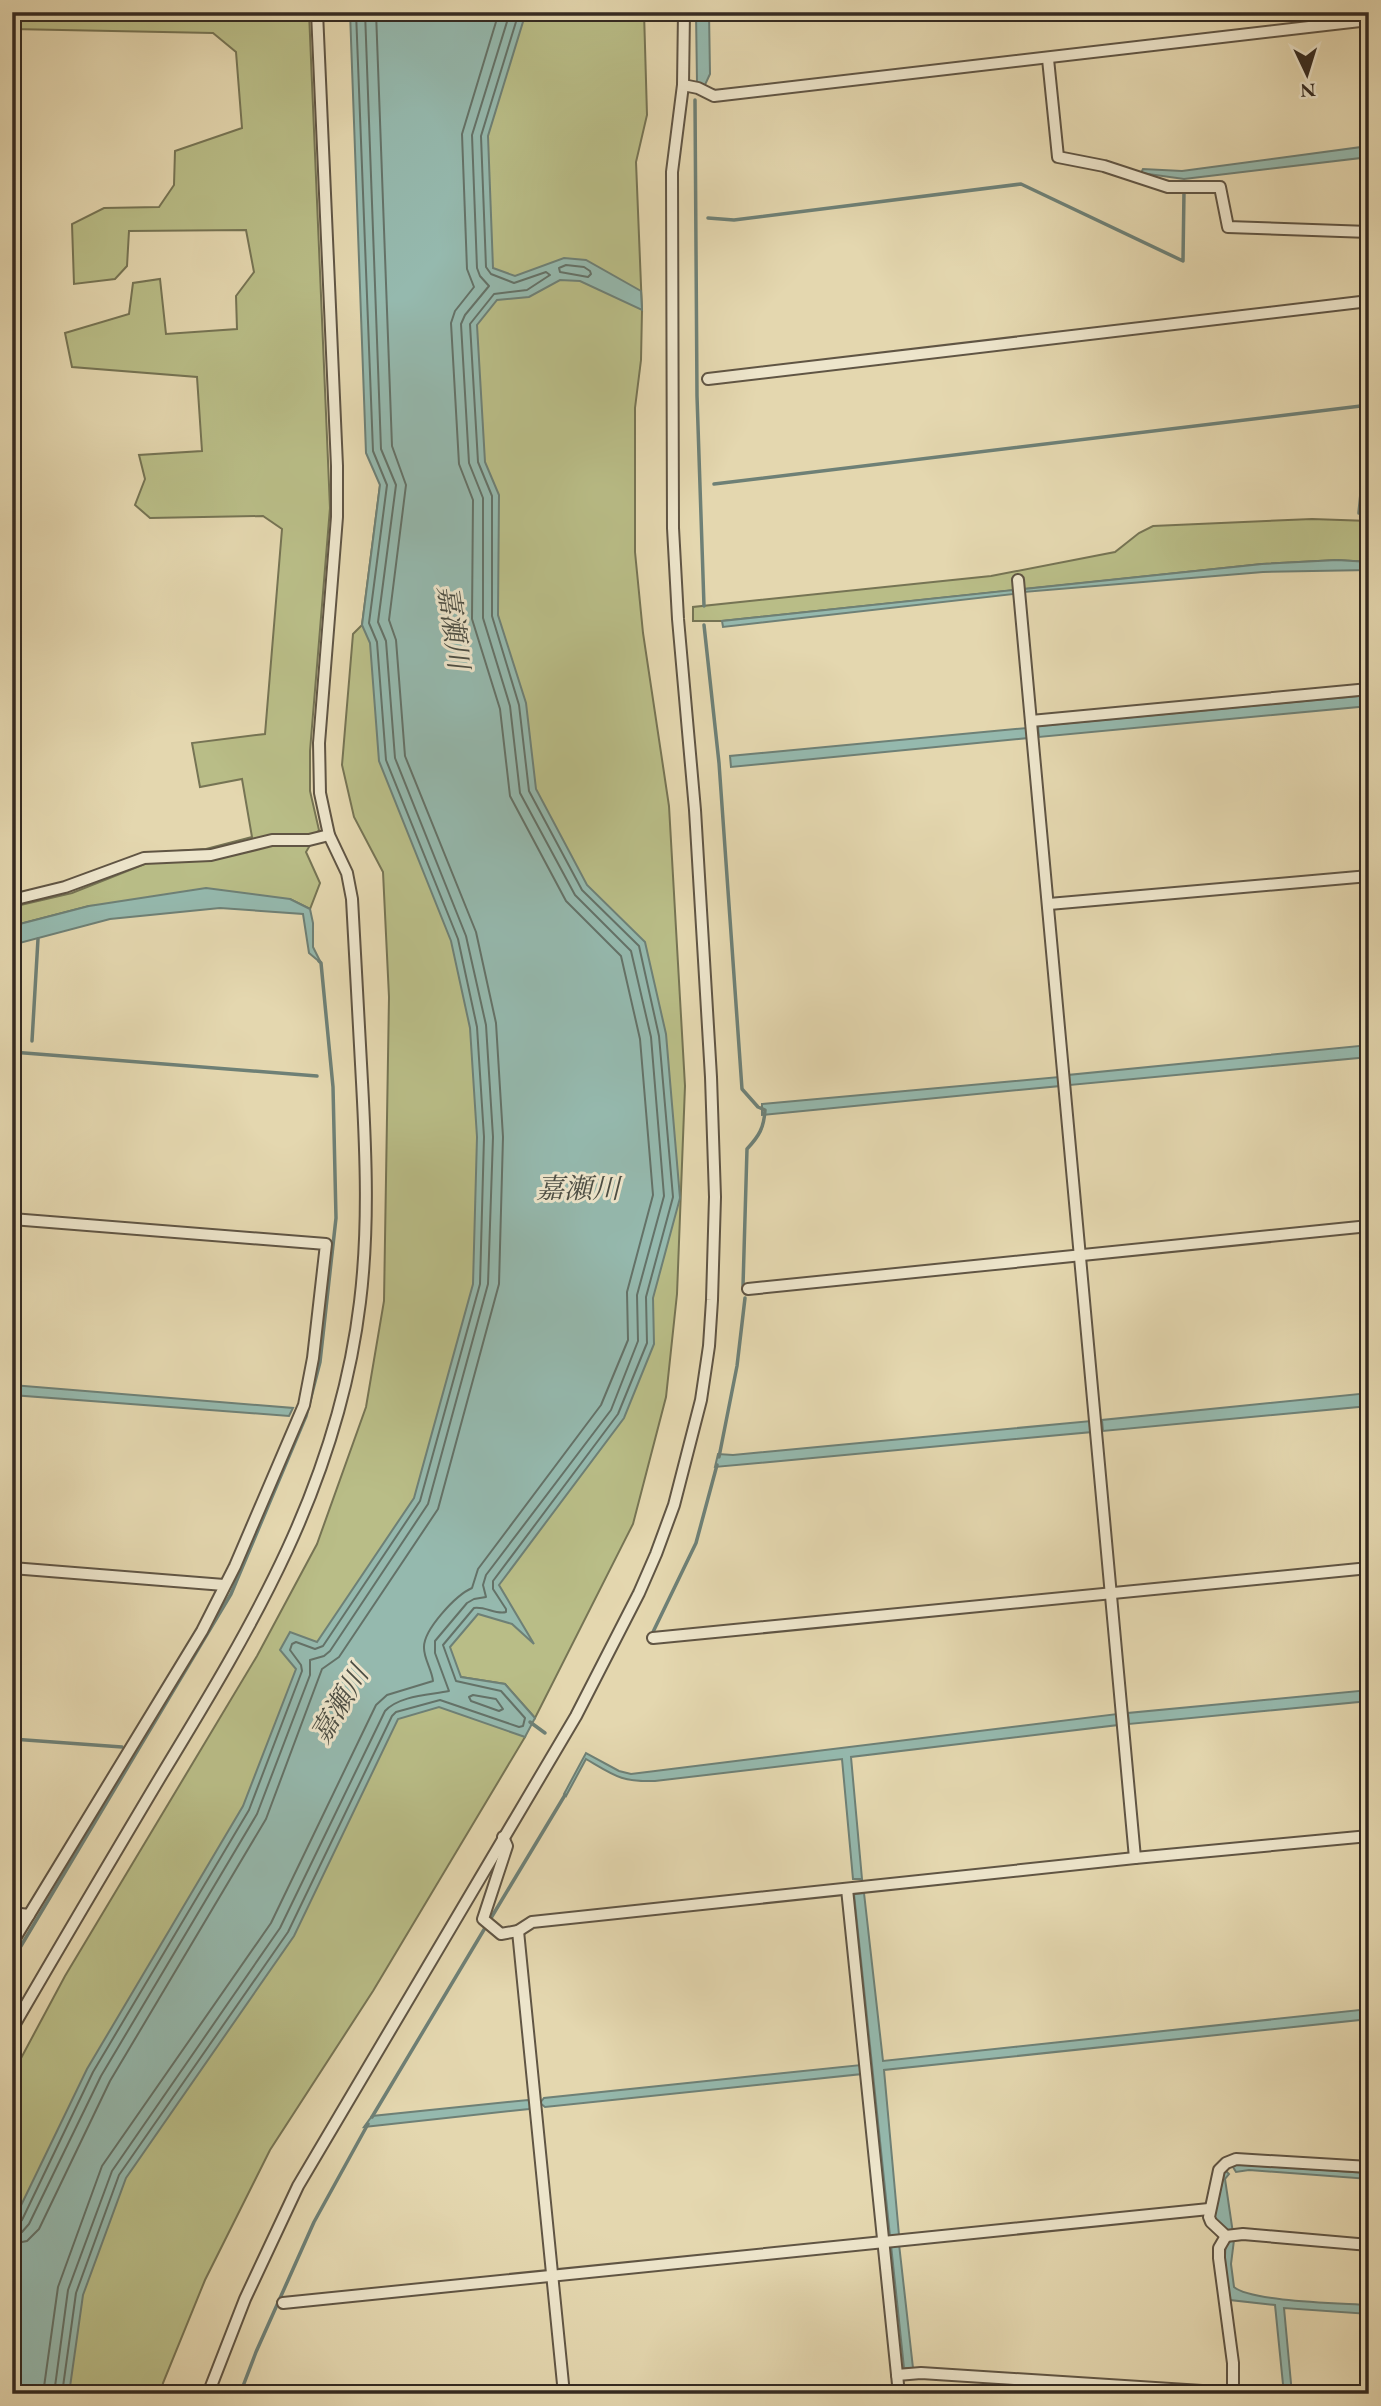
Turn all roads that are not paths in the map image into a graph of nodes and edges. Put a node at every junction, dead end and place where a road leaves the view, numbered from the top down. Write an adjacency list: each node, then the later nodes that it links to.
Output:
1 (317, 12): 12 (street)
2 (684, 12): 5 (street)
3 (1369, 20): 4 (street)
4 (1048, 59): 5 (street); 6 (street)
5 (683, 85): 26 (street)
6 (1369, 232)
7 (1369, 301): 8 (street)
8 (708, 379)
9 (1018, 580): 11 (street)
10 (1369, 689): 11 (street)
11 (1031, 721): 15 (street)
12 (329, 835): 14 (street); 33 (street)
13 (1369, 876): 15 (street)
14 (12, 900)
15 (1049, 904): 18 (street)
16 (12, 1219): 22 (street)
17 (1369, 1226): 18 (street)
18 (1081, 1254): 19 (street); 23 (street)
19 (748, 1289)
20 (12, 1568): 22 (street)
21 (1369, 1568): 23 (street)
22 (224, 1585): 30 (street)
23 (1112, 1591): 24 (street); 27 (street)
24 (653, 1638)
25 (1369, 1836): 27 (street)
26 (503, 1837): 31 (street); 43 (street)
27 (1135, 1857): 28 (street)
28 (847, 1889): 31 (street); 37 (street)
29 (12, 1913): 30 (street)
30 (29, 1915): 32 (street)
31 (518, 1931): 39 (street)
32 (12, 1943)
33 (12, 2029)
34 (1369, 2167): 35 (street)
35 (1209, 2209): 36 (street); 37 (street)
36 (1226, 2236): 38 (street); 42 (street)
37 (883, 2241): 39 (street); 41 (street)
38 (1369, 2245)
39 (552, 2275): 40 (street); 44 (street)
40 (283, 2303)
41 (897, 2375): 42 (street); 45 (street)
42 (1233, 2393)
43 (208, 2394)
44 (564, 2394)
45 (900, 2394)

